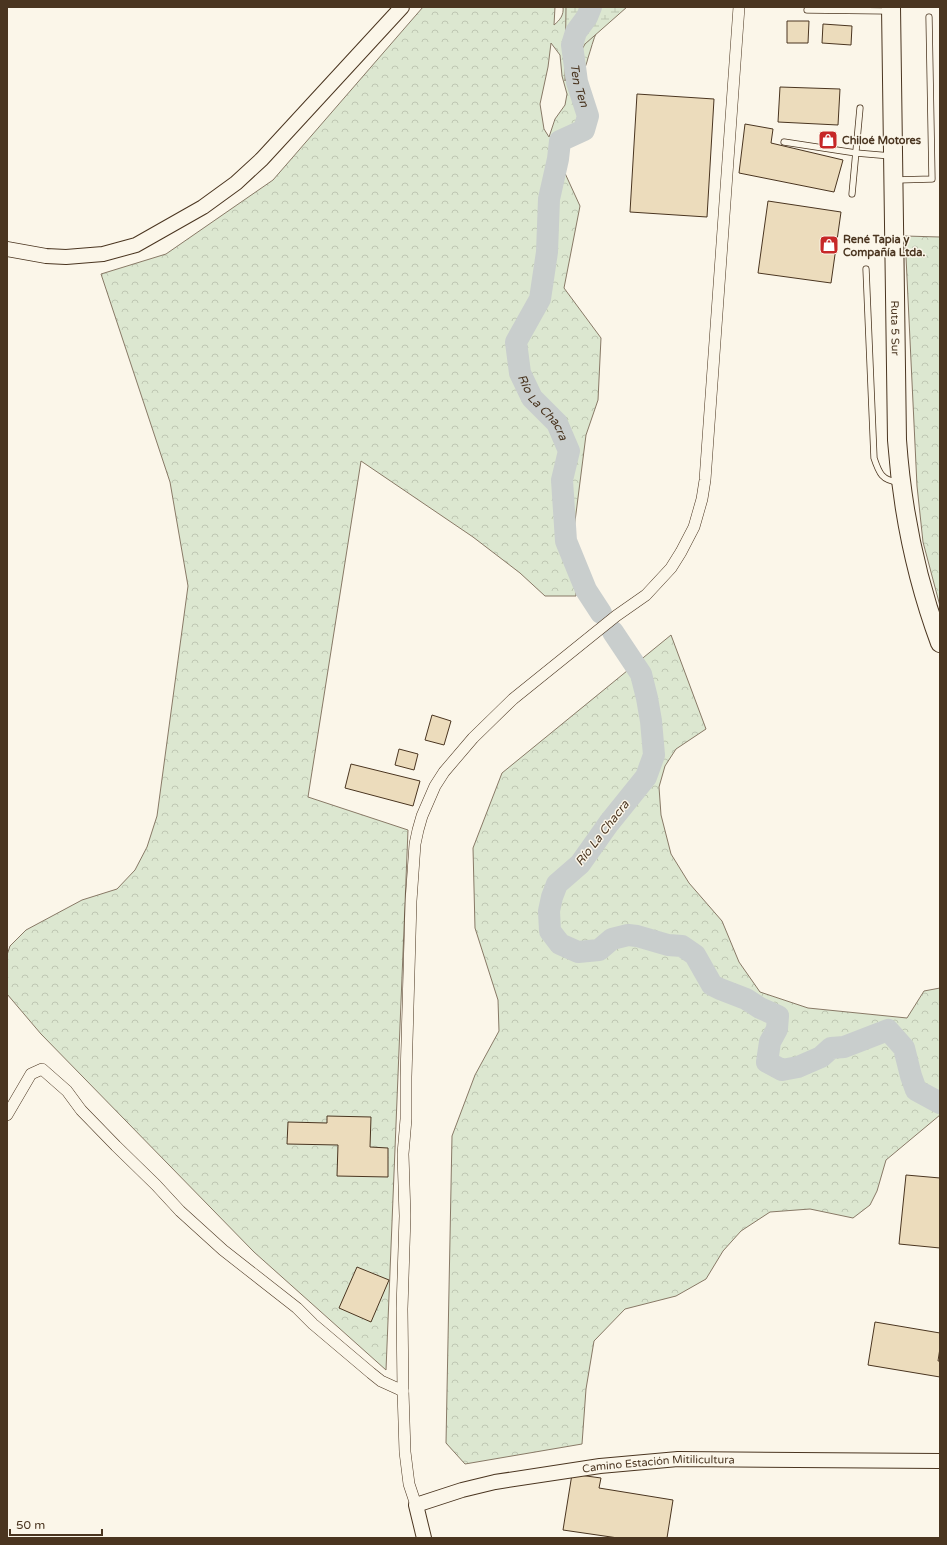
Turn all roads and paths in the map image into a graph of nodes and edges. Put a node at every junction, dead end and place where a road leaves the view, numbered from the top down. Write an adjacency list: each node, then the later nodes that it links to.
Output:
1 (402, 7): 12 (street)
2 (739, 7): 17 (street)
3 (891, 9): 4 (lane); 9 (highway, Ruta 5 Sur)
4 (807, 10)
5 (929, 17): 10 (lane)
6 (860, 108): 8 (lane)
7 (784, 142): 8 (lane)
8 (856, 152): 9 (lane); 11 (lane)
9 (893, 156): 10 (highway, Ruta 5 Sur)
10 (893, 180): 14 (highway, Ruta 5 Sur)
11 (852, 194)
12 (7, 248)
13 (866, 269): 14 (lane)
14 (901, 482): 15 (highway, Ruta 5 Sur)
15 (940, 644)
16 (7, 1115): 17 (street)
17 (403, 1391): 19 (street)
18 (940, 1461): 19 (street, Camino Estación Mitilicultura)
19 (416, 1505): 20 (street)
20 (424, 1538)

